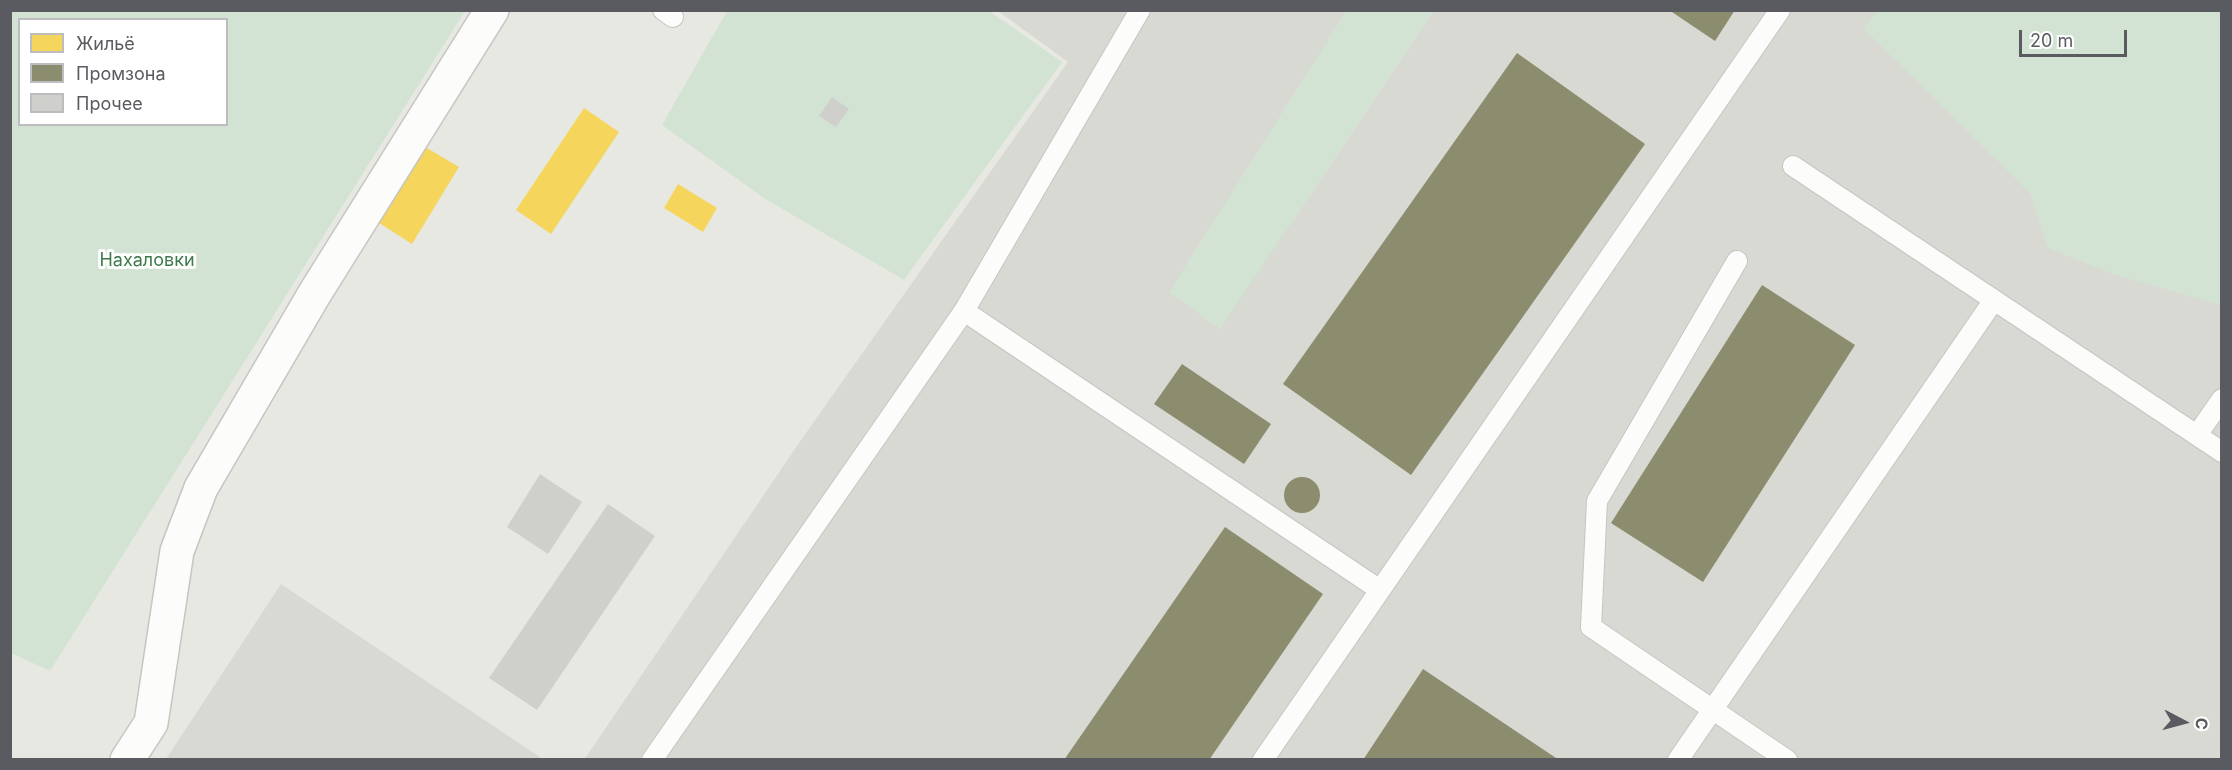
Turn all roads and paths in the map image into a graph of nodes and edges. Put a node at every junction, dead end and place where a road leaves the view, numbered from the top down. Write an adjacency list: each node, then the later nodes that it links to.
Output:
1 (492, 10): 13 (street)
2 (1140, 10): 7 (lane)
3 (1780, 10): 11 (lane)
4 (1793, 166): 6 (lane)
5 (1737, 261): 12 (lane)
6 (1994, 300): 9 (lane); 12 (lane)
7 (964, 311): 11 (lane); 14 (lane)
8 (2222, 399): 9 (lane)
9 (2197, 435): 10 (lane)
10 (2222, 452)
11 (1380, 590): 15 (lane)
12 (1712, 709): 16 (lane); 17 (lane)
13 (127, 759)
14 (652, 759)
15 (1263, 759)
16 (1677, 759)
17 (1787, 759)

